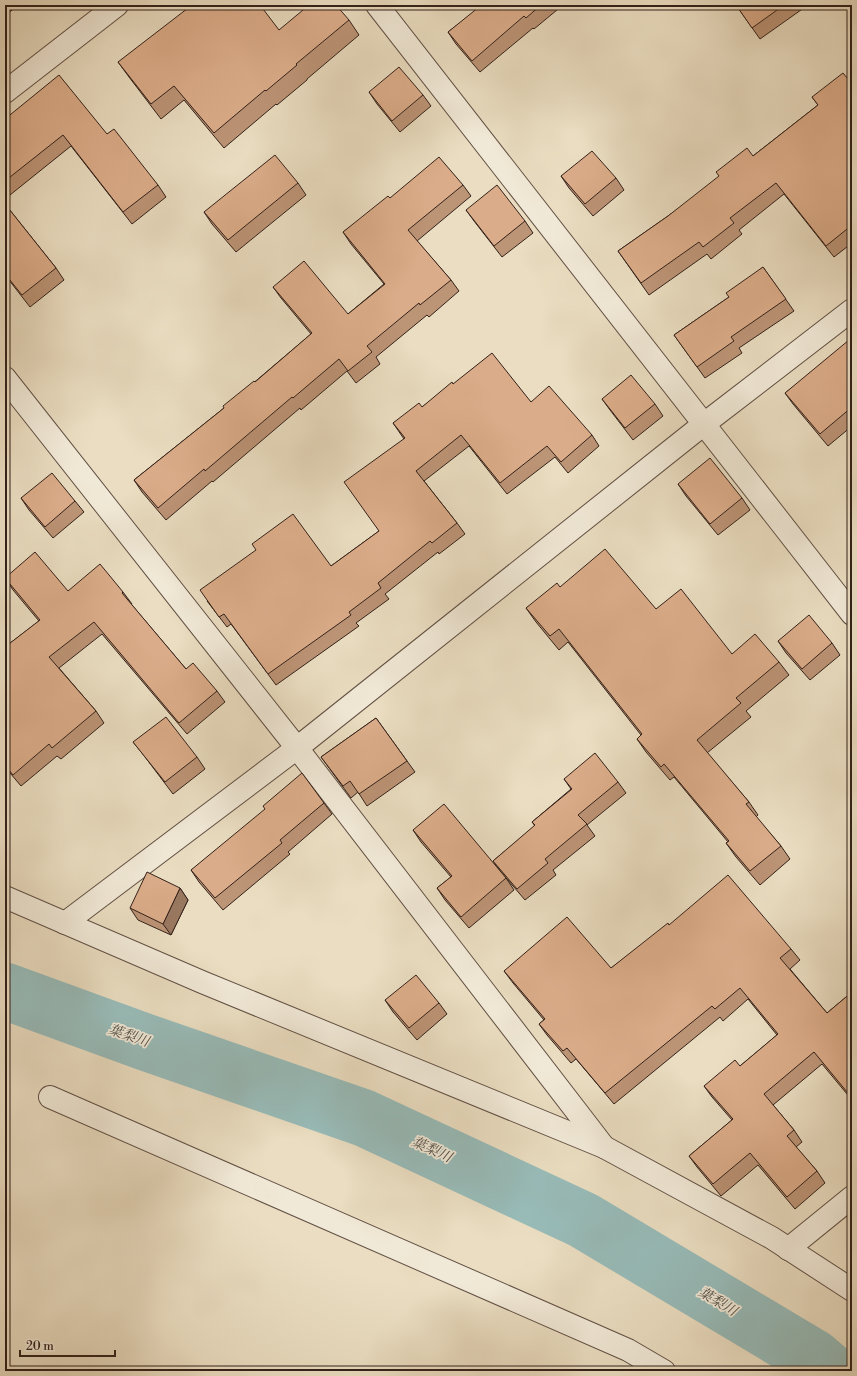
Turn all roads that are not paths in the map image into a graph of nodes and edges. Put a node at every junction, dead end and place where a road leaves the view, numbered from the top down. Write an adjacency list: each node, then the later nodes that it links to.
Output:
1 (117, 5): 3 (street)
2 (377, 5): 6 (street)
3 (5, 92)
4 (852, 310): 6 (street)
5 (5, 378): 8 (street)
6 (704, 424): 7 (street); 8 (street)
7 (852, 614)
8 (297, 748): 10 (street); 12 (street)
9 (5, 897): 10 (street)
10 (65, 923): 12 (street)
11 (50, 1097): 16 (street)
12 (604, 1147): 14 (street)
13 (852, 1197): 14 (street)
14 (788, 1249): 15 (street)
15 (852, 1290)
16 (664, 1371)

